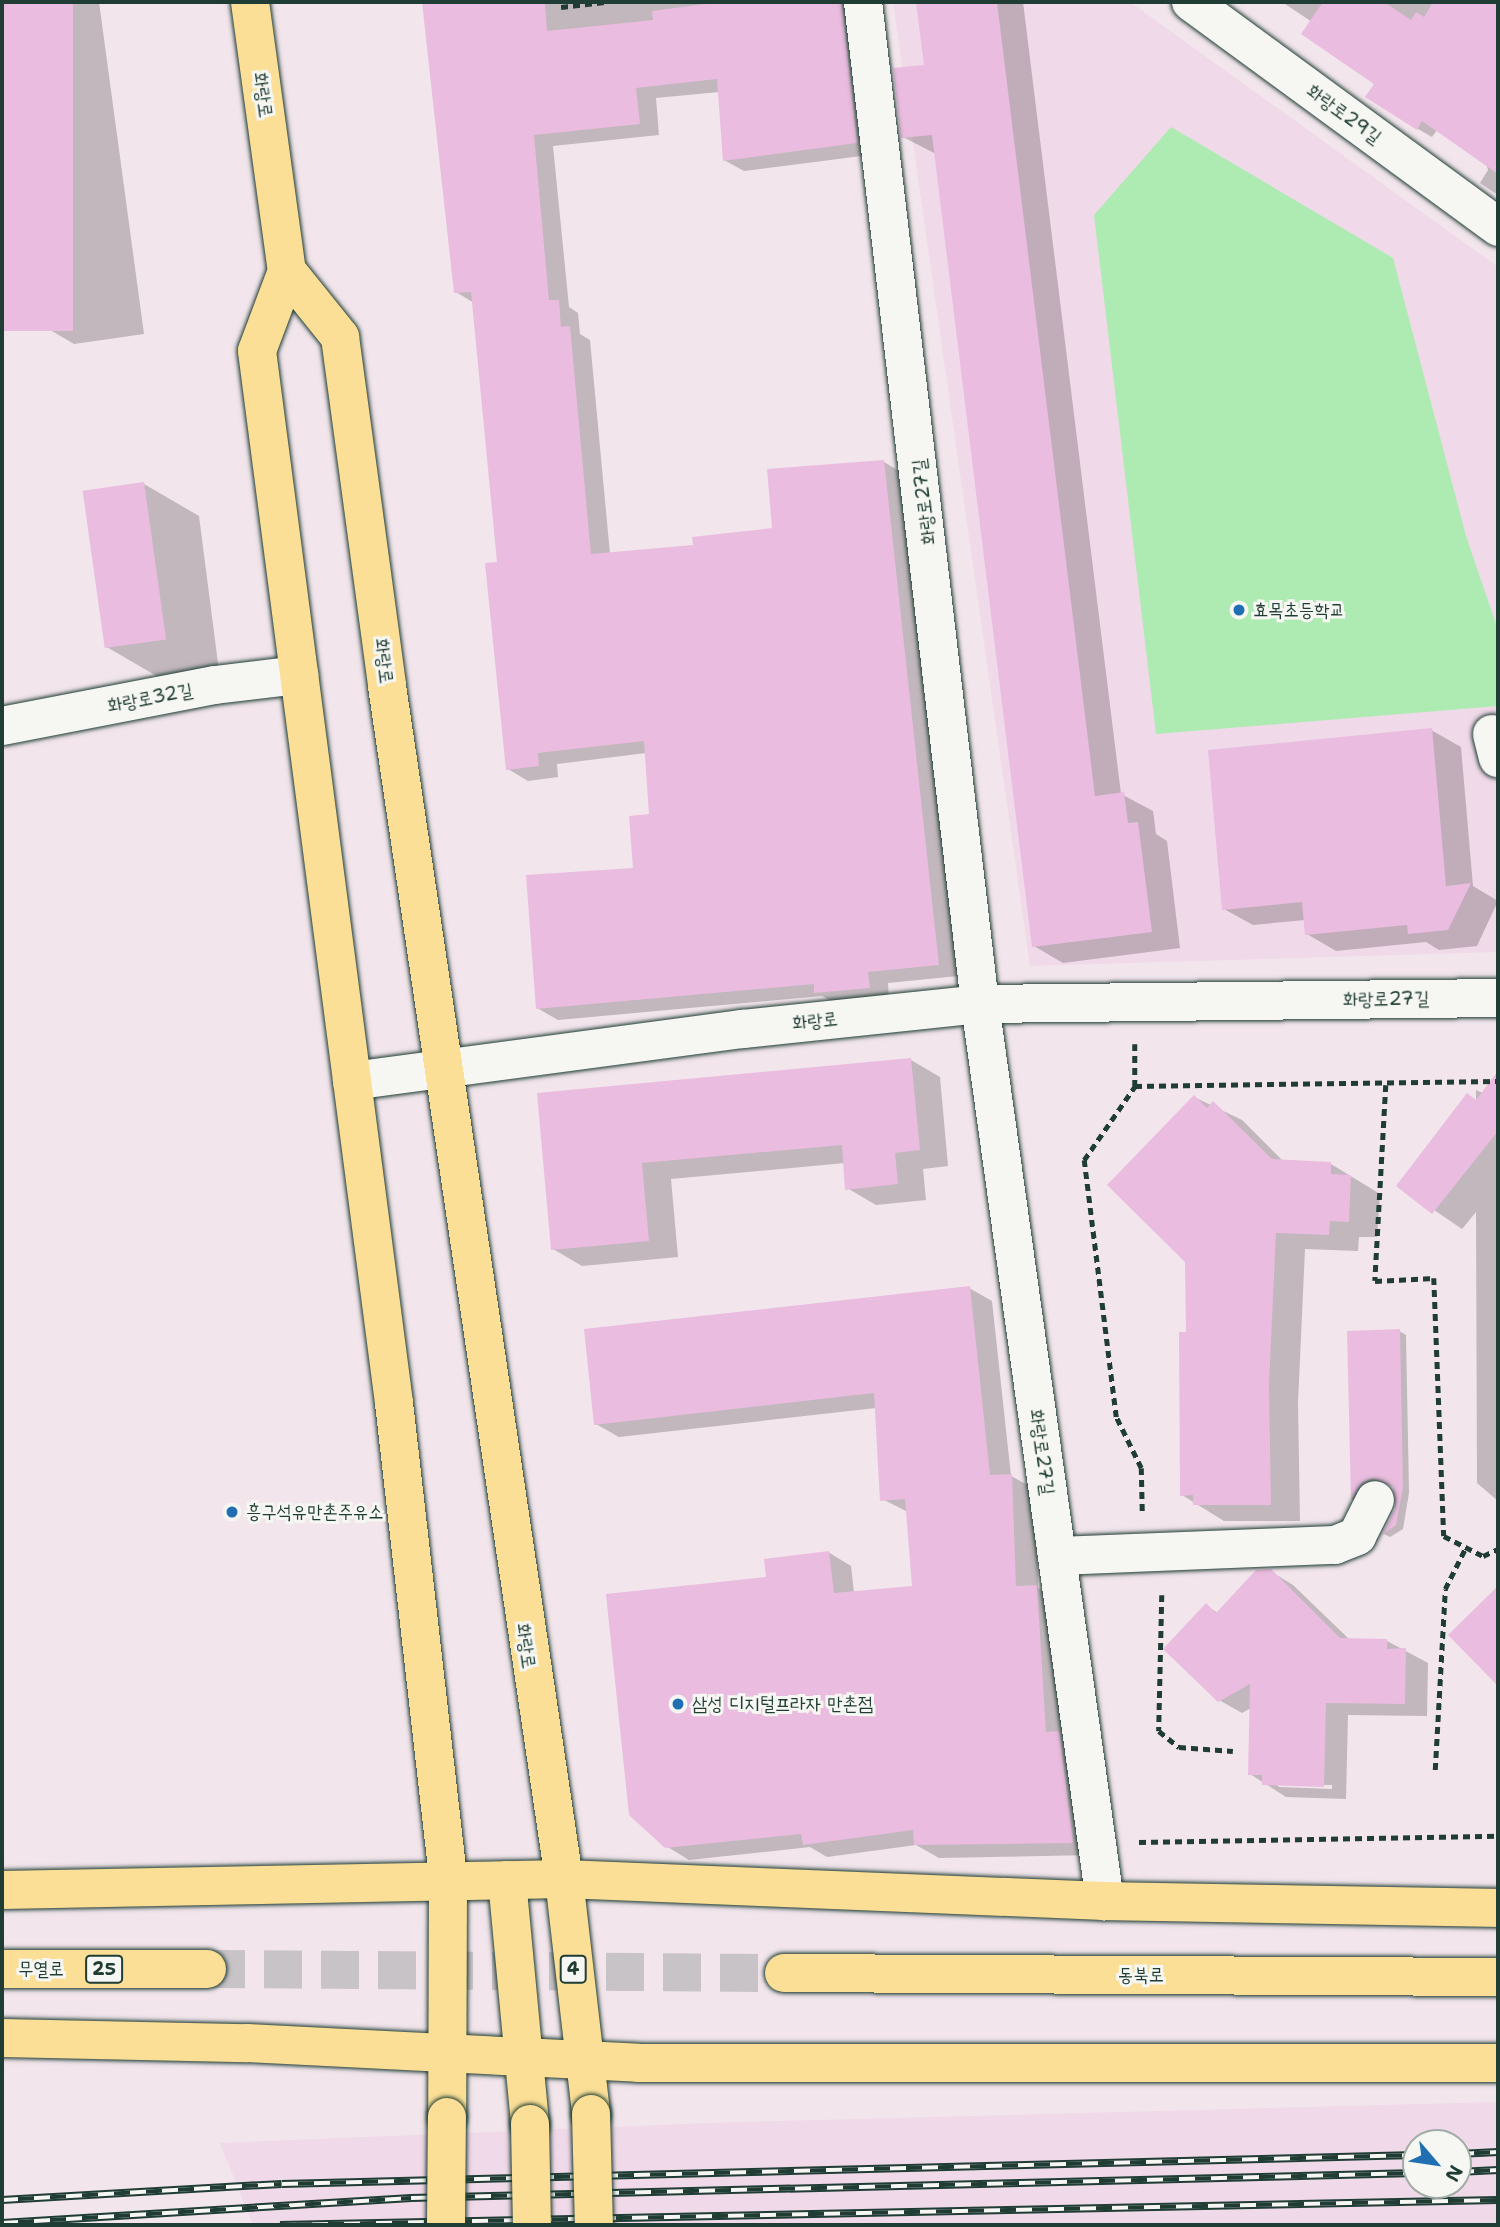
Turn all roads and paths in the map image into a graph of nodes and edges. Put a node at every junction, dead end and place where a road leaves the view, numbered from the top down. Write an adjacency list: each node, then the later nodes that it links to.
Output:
1 (250, 2): 7 (main road, 화랑로)
2 (605, 2): 5 (path)
3 (863, 2): 11 (street, 화랑로27길)
4 (1191, 2): 6 (street, 화랑로29길)
5 (561, 7)
6 (1498, 227)
7 (287, 271): 8 (main road, 화랑로); 12 (main road, 화랑로)
8 (299, 675): 9 (street, 화랑로32길); 13 (main road, 화랑로)
9 (2, 726)
10 (1498, 998): 11 (street, 화랑로27길)
11 (980, 1004): 12 (street, 화랑로); 20 (street, 화랑로27길)
12 (443, 1069): 13 (street, 화랑로); 26 (main road, 화랑로)
13 (352, 1081): 27 (main road, 화랑로)
14 (1498, 1081): 15 (path)
15 (1386, 1085): 17 (path); 18 (path)
16 (1376, 1500): 20 (street)
17 (1142, 1518)
18 (1466, 1547): 19 (path); 23 (path)
19 (1498, 1549)
20 (1058, 1556): 30 (street, 화랑로27길)
21 (1162, 1581): 22 (path)
22 (1233, 1751)
23 (1435, 1770)
24 (1498, 1836): 25 (path)
25 (1129, 1842)
26 (564, 1879): 28 (main road); 30 (main road); 39 (main road, 화랑로 / 4)
27 (448, 1880): 28 (main road); 29 (main road); 37 (main road, 화랑로)
28 (507, 1880): 38 (main road)
29 (2, 1890)
30 (1105, 1901): 31 (main road)
31 (1498, 1908)
32 (2, 1969): 33 (main road, 무열로 / 25)
33 (207, 1969)
34 (785, 1973): 35 (main road, 동북로)
35 (1498, 1977)
36 (2, 2038): 37 (main road)
37 (448, 2054): 38 (main road); 41 (main road, 화랑로, bridge)
38 (523, 2056): 39 (main road); 42 (main road, bridge)
39 (584, 2059): 40 (main road); 43 (main road, 화랑로 / 4, bridge)
40 (1498, 2063)
41 (446, 2225)
42 (532, 2225)
43 (594, 2225)

